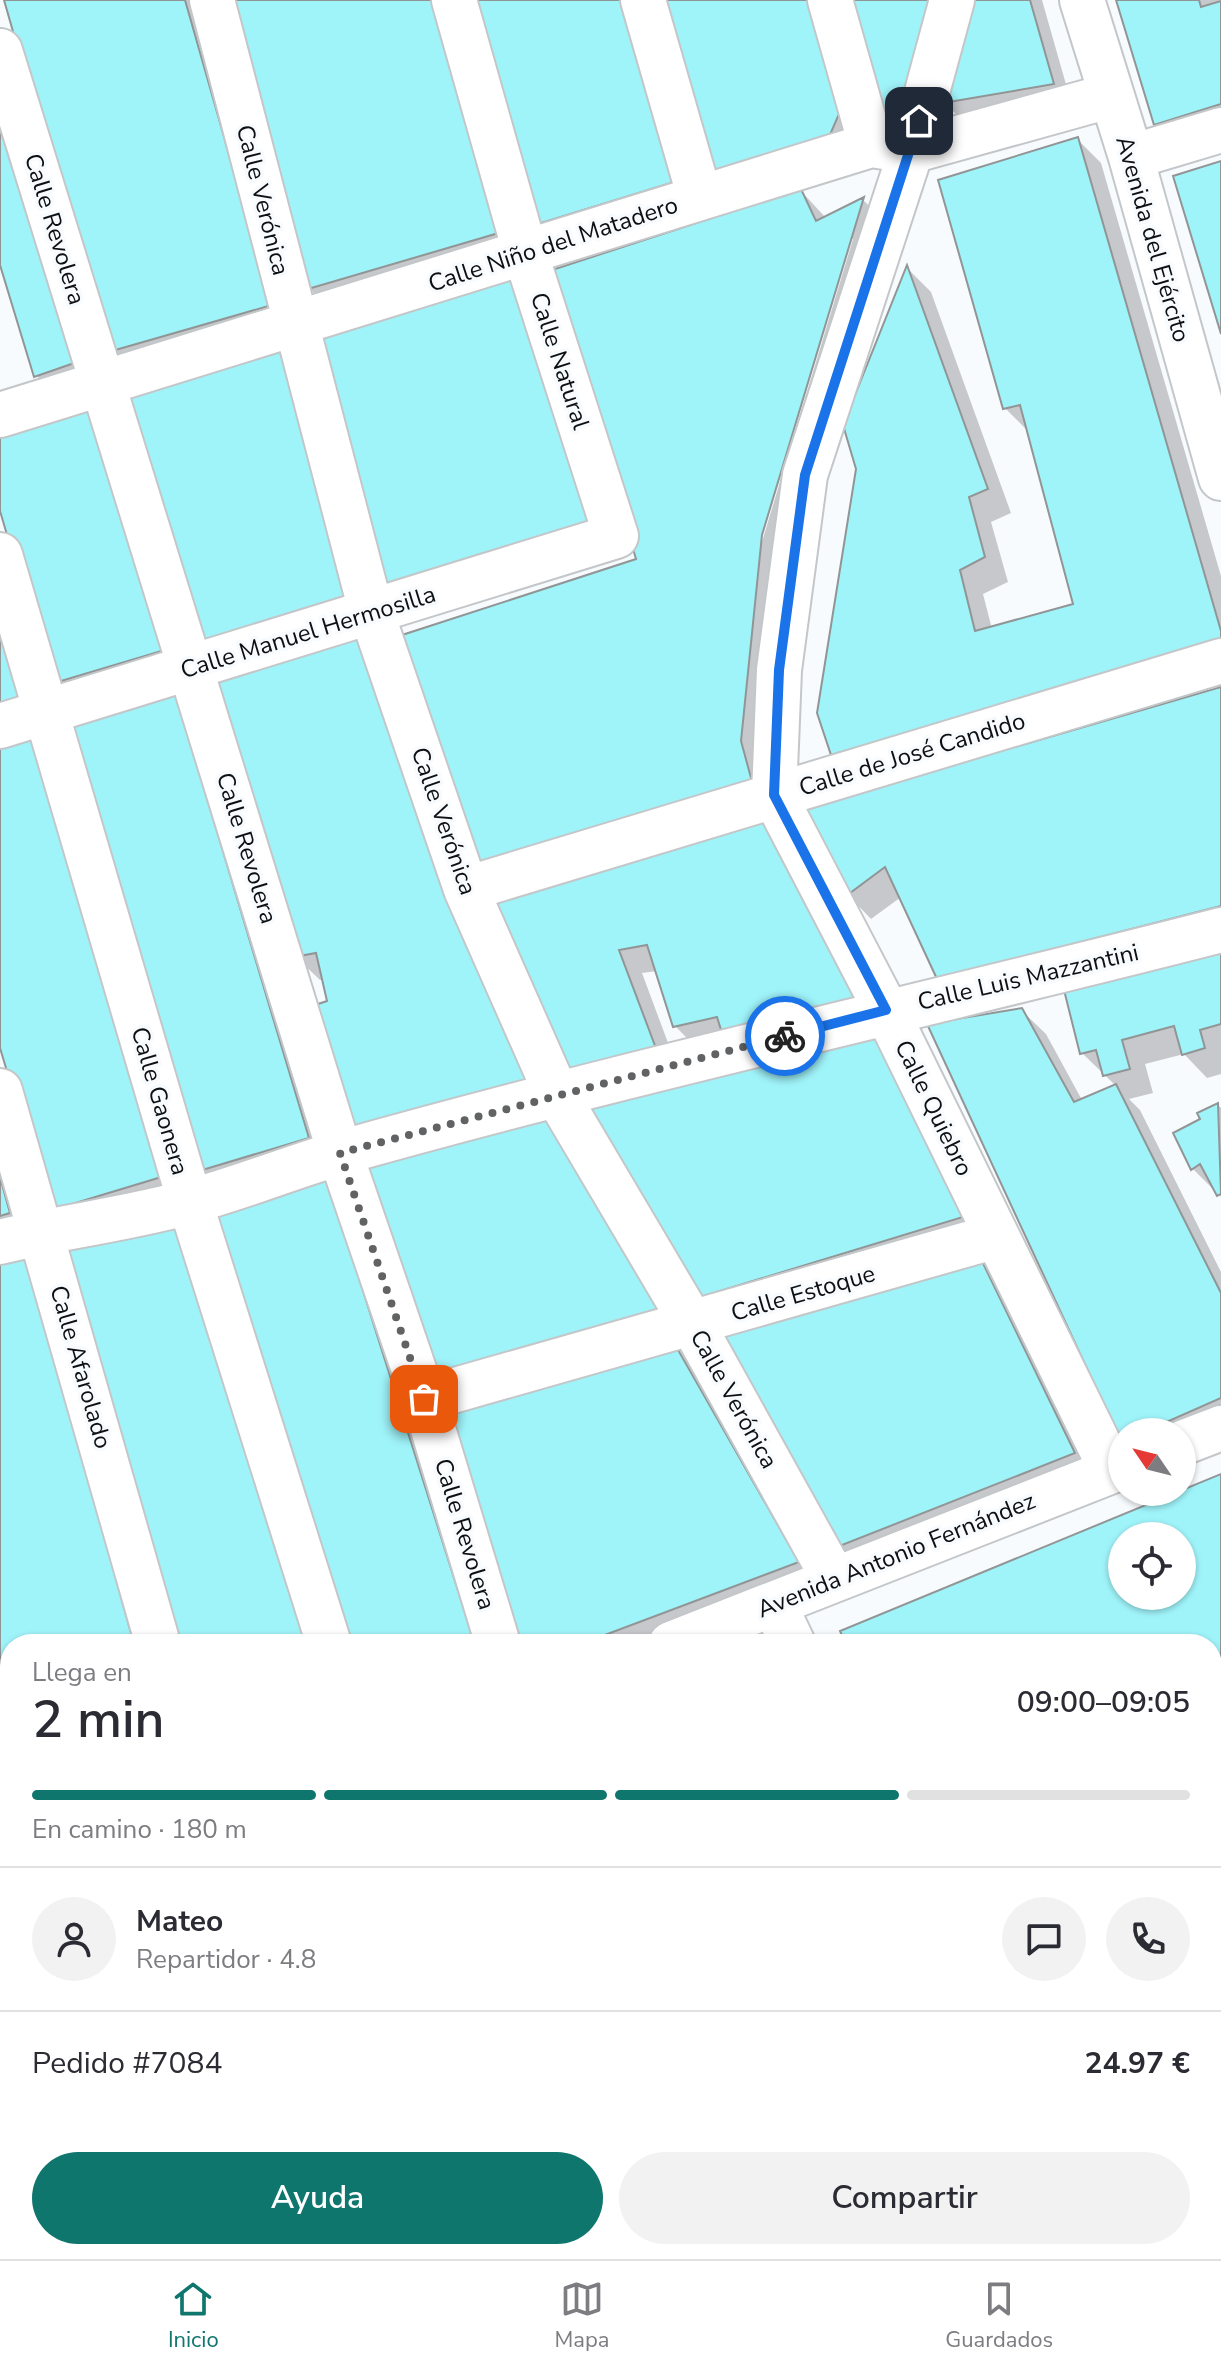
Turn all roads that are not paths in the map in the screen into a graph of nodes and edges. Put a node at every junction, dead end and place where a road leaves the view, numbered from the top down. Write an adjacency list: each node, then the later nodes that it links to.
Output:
1 (212, 0): 14 (street, Calle Verónica)
2 (454, 0): 13 (street, Calle Natural)
3 (643, 0): 12 (street)
4 (830, 0): 10 (street)
5 (952, 0): 10 (street, Calle Quiebro)
6 (1082, 0): 8 (street, Avenida del Ejército)
7 (0, 51): 15 (street, Calle Revolera)
8 (1109, 96): 10 (street, Calle Niño del Matadero); 11 (street, Avenida del Ejército)
9 (1221, 130): 11 (street)
10 (891, 148): 12 (street, Calle Niño del Matadero); 25 (street, Calle Quiebro)
11 (1131, 157): 17 (street, Avenida del Ejército)
12 (700, 198): 13 (street, Calle Niño del Matadero)
13 (526, 255): 14 (street, Calle Niño del Matadero); 18 (street, Calle Natural)
14 (295, 325): 15 (street, Calle Niño del Matadero); 20 (street, Calle Verónica)
15 (102, 383): 16 (street, Calle Niño del Matadero); 22 (street, Calle Revolera)
16 (0, 415)
17 (1221, 478)
18 (616, 536): 20 (street, Calle Manuel Hermosilla)
19 (0, 555): 23 (street, Calle Gaonera)
20 (371, 611): 22 (street, Calle Manuel Hermosilla); 26 (street, Calle Verónica)
21 (1221, 661): 25 (street, Calle de José Candido)
22 (191, 668): 23 (street, Calle Manuel Hermosilla); 31 (street, Calle Revolera)
23 (46, 714): 24 (street, Calle Manuel Hermosilla); 32 (street, Calle Gaonera)
24 (0, 726)
25 (774, 795): 26 (street, Calle de José Candido); 28 (street, Calle Quiebro)
26 (466, 889): 30 (street, Calle Verónica)
27 (1221, 930): 28 (street, Calle Luis Mazzantini)
28 (886, 1010): 30 (street, Calle Luis Mazzantini); 34 (street, Calle Quiebro)
29 (0, 1091): 33 (street, Calle Afarolado)
30 (557, 1095): 31 (street, Calle Luis Mazzantini); 36 (street, Calle Verónica)
31 (340, 1153): 32 (street, Calle Luis Mazzantini); 37 (street, Calle Revolera)
32 (190, 1202): 33 (street, Calle Luis Mazzantini); 45 (street, Calle Gaonera)
33 (43, 1231): 35 (street, Calle Luis Mazzantini); 44 (street, Calle Afarolado)
34 (996, 1236): 36 (street, Calle Estoque); 40 (street, Calle Quiebro)
35 (0, 1242)
36 (693, 1325): 37 (street, Calle Estoque); 42 (street, Calle Verónica)
37 (424, 1399): 46 (street, Calle Revolera)
38 (1221, 1428): 39 (street)
39 (1196, 1438)
40 (1108, 1452)
41 (1108, 1472): 42 (street, Avenida Antonio Fernández)
42 (834, 1579): 43 (street, Avenida Antonio Fernández)
43 (774, 1604): 47 (street, Avenida Antonio Fernández); 48 (street)
44 (155, 1634)
45 (326, 1634)
46 (495, 1634)
47 (697, 1634)
48 (788, 1634)

